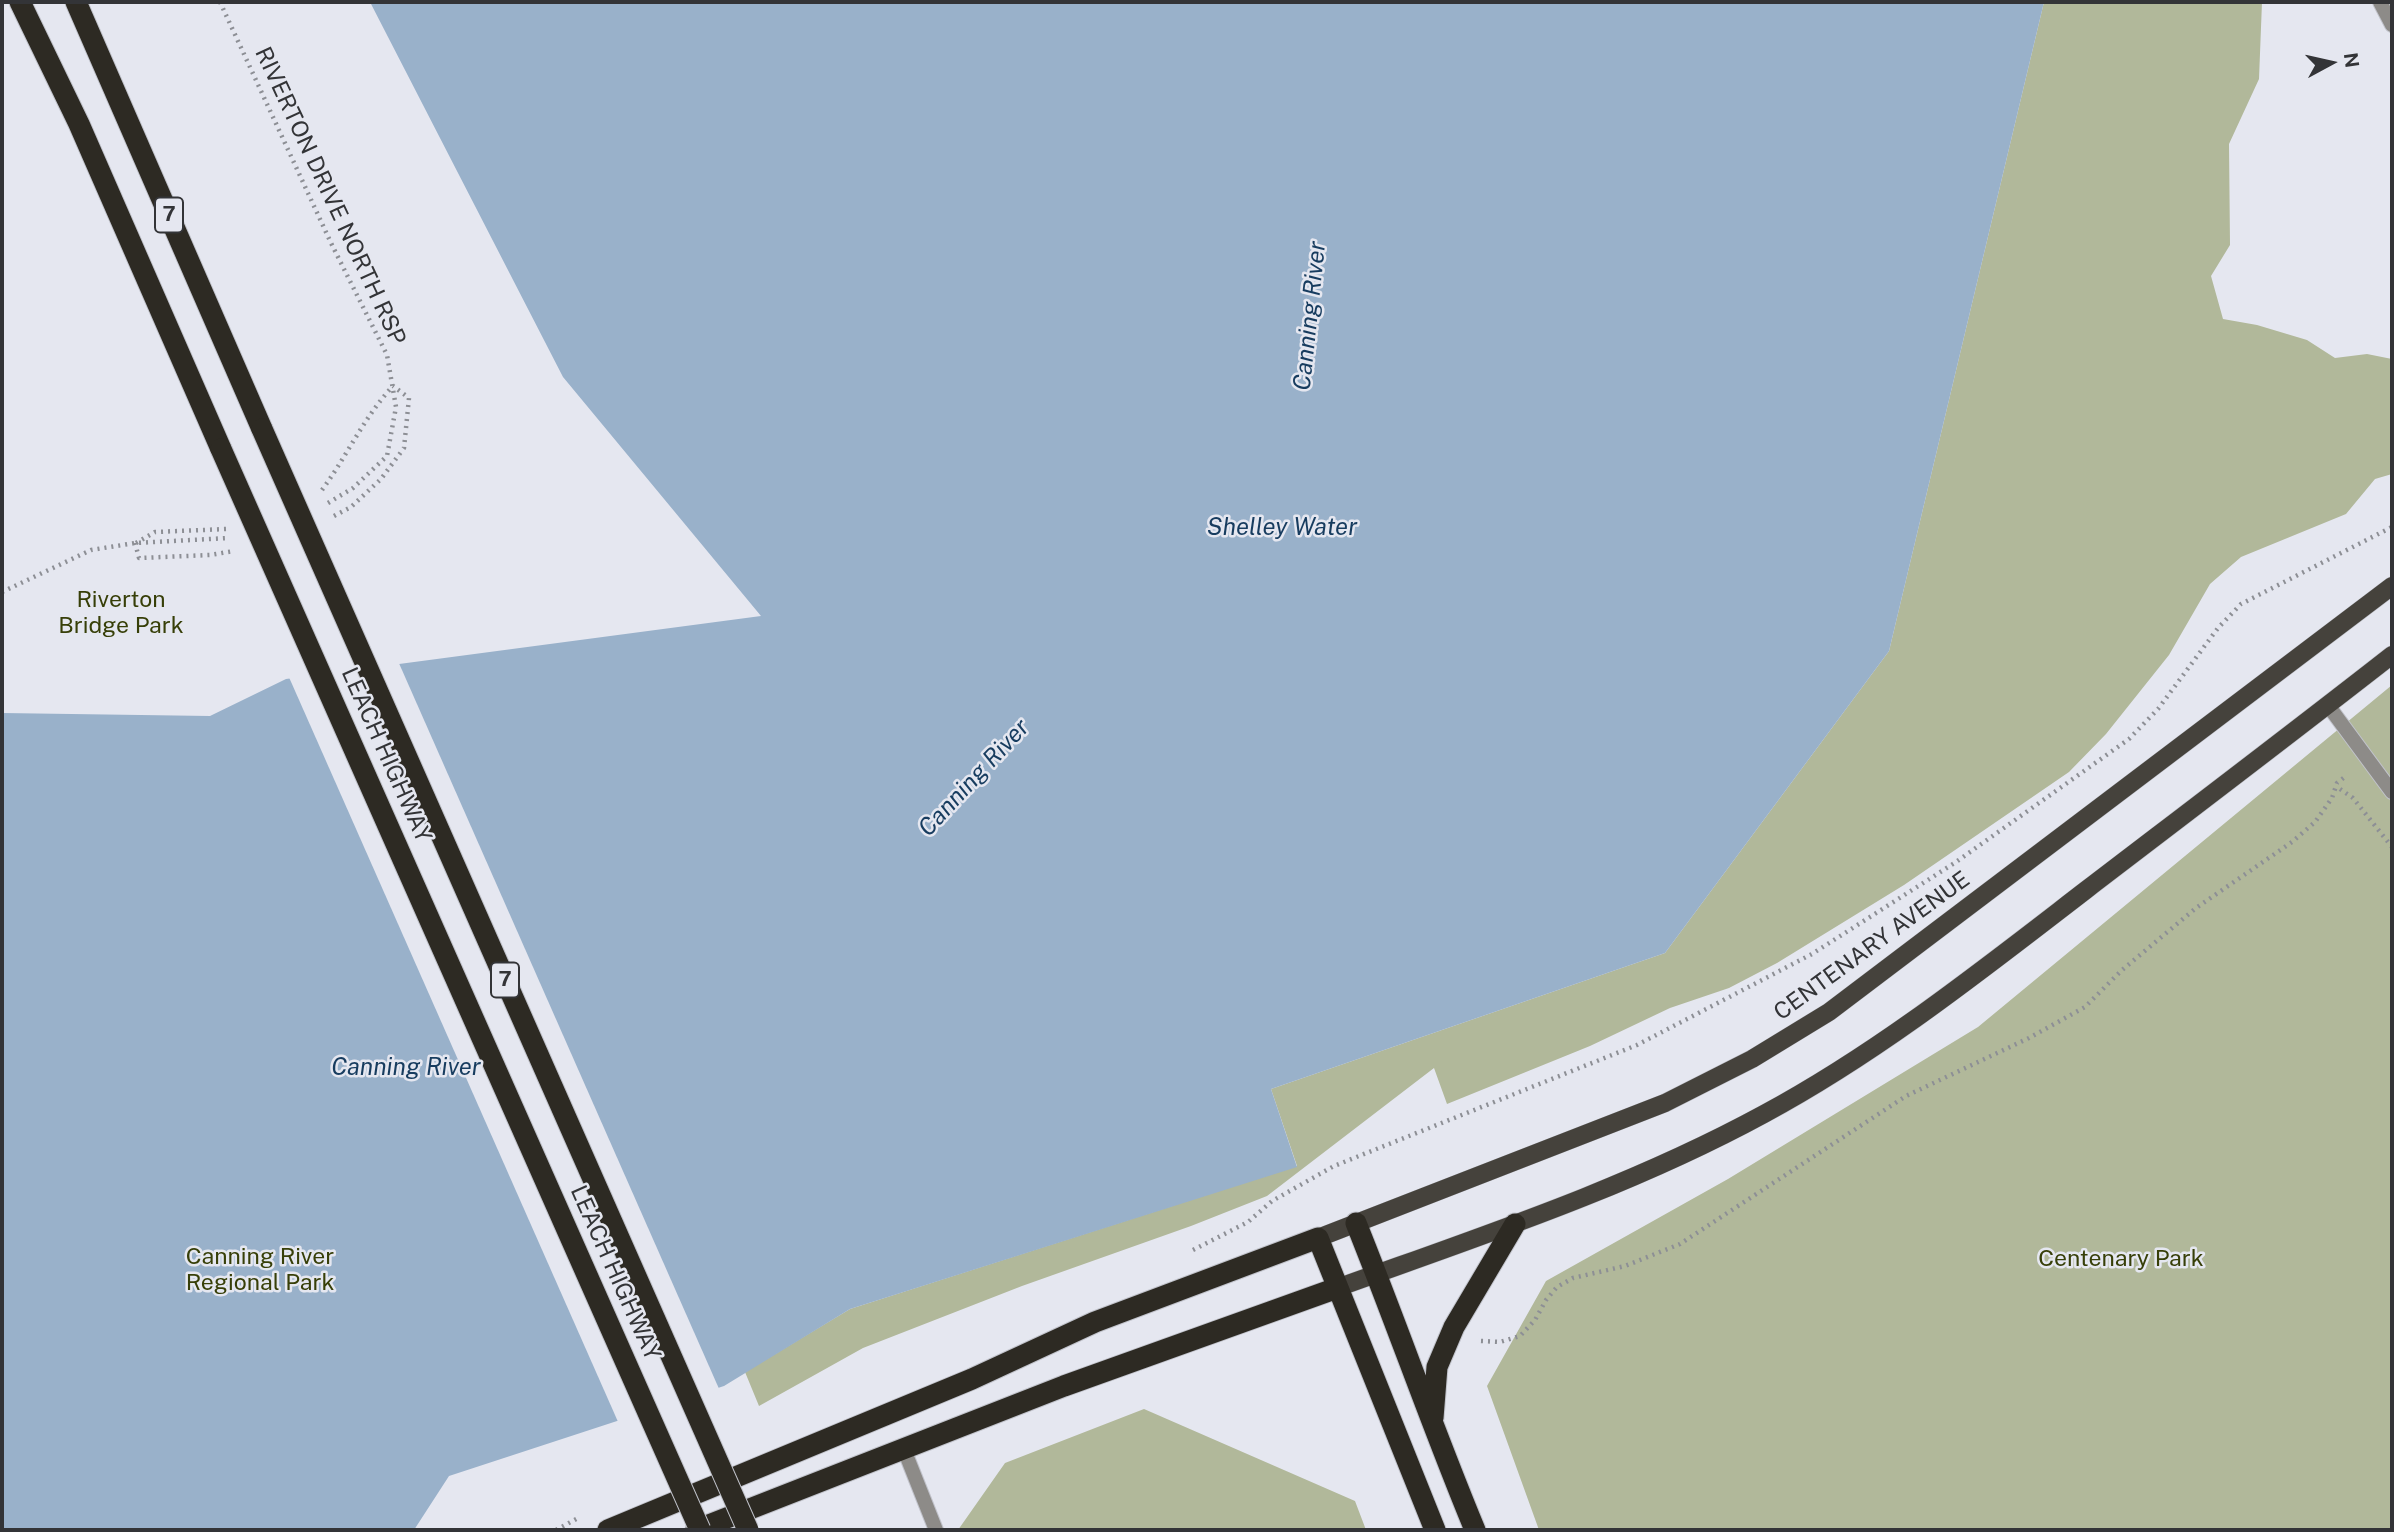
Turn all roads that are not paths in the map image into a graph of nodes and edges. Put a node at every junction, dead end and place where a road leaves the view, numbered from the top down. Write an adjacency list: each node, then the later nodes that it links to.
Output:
1 (20, 2): 17 (highway, LEACH HIGHWAY / 7, bridge)
2 (76, 2): 18 (highway, LEACH HIGHWAY / 7, bridge)
3 (2380, 2): 4 (lane)
4 (2392, 25)
5 (2392, 586): 9 (main road, CENTENARY AVENUE)
6 (2392, 654): 7 (main road)
7 (2327, 704): 8 (lane); 10 (main road)
8 (2392, 792)
9 (1356, 1223): 11 (main road, CENTENARY AVENUE); 12 (highway)
10 (1515, 1224): 12 (main road); 14 (highway)
11 (1318, 1238): 13 (highway); 16 (highway)
12 (1377, 1274): 13 (main road); 14 (highway)
13 (1337, 1288): 15 (highway); 20 (highway)
14 (1433, 1427): 21 (highway)
15 (903, 1447): 17 (highway); 19 (lane)
16 (608, 1530)
17 (698, 1530)
18 (748, 1530)
19 (936, 1530)
20 (1435, 1530)
21 (1475, 1530)

